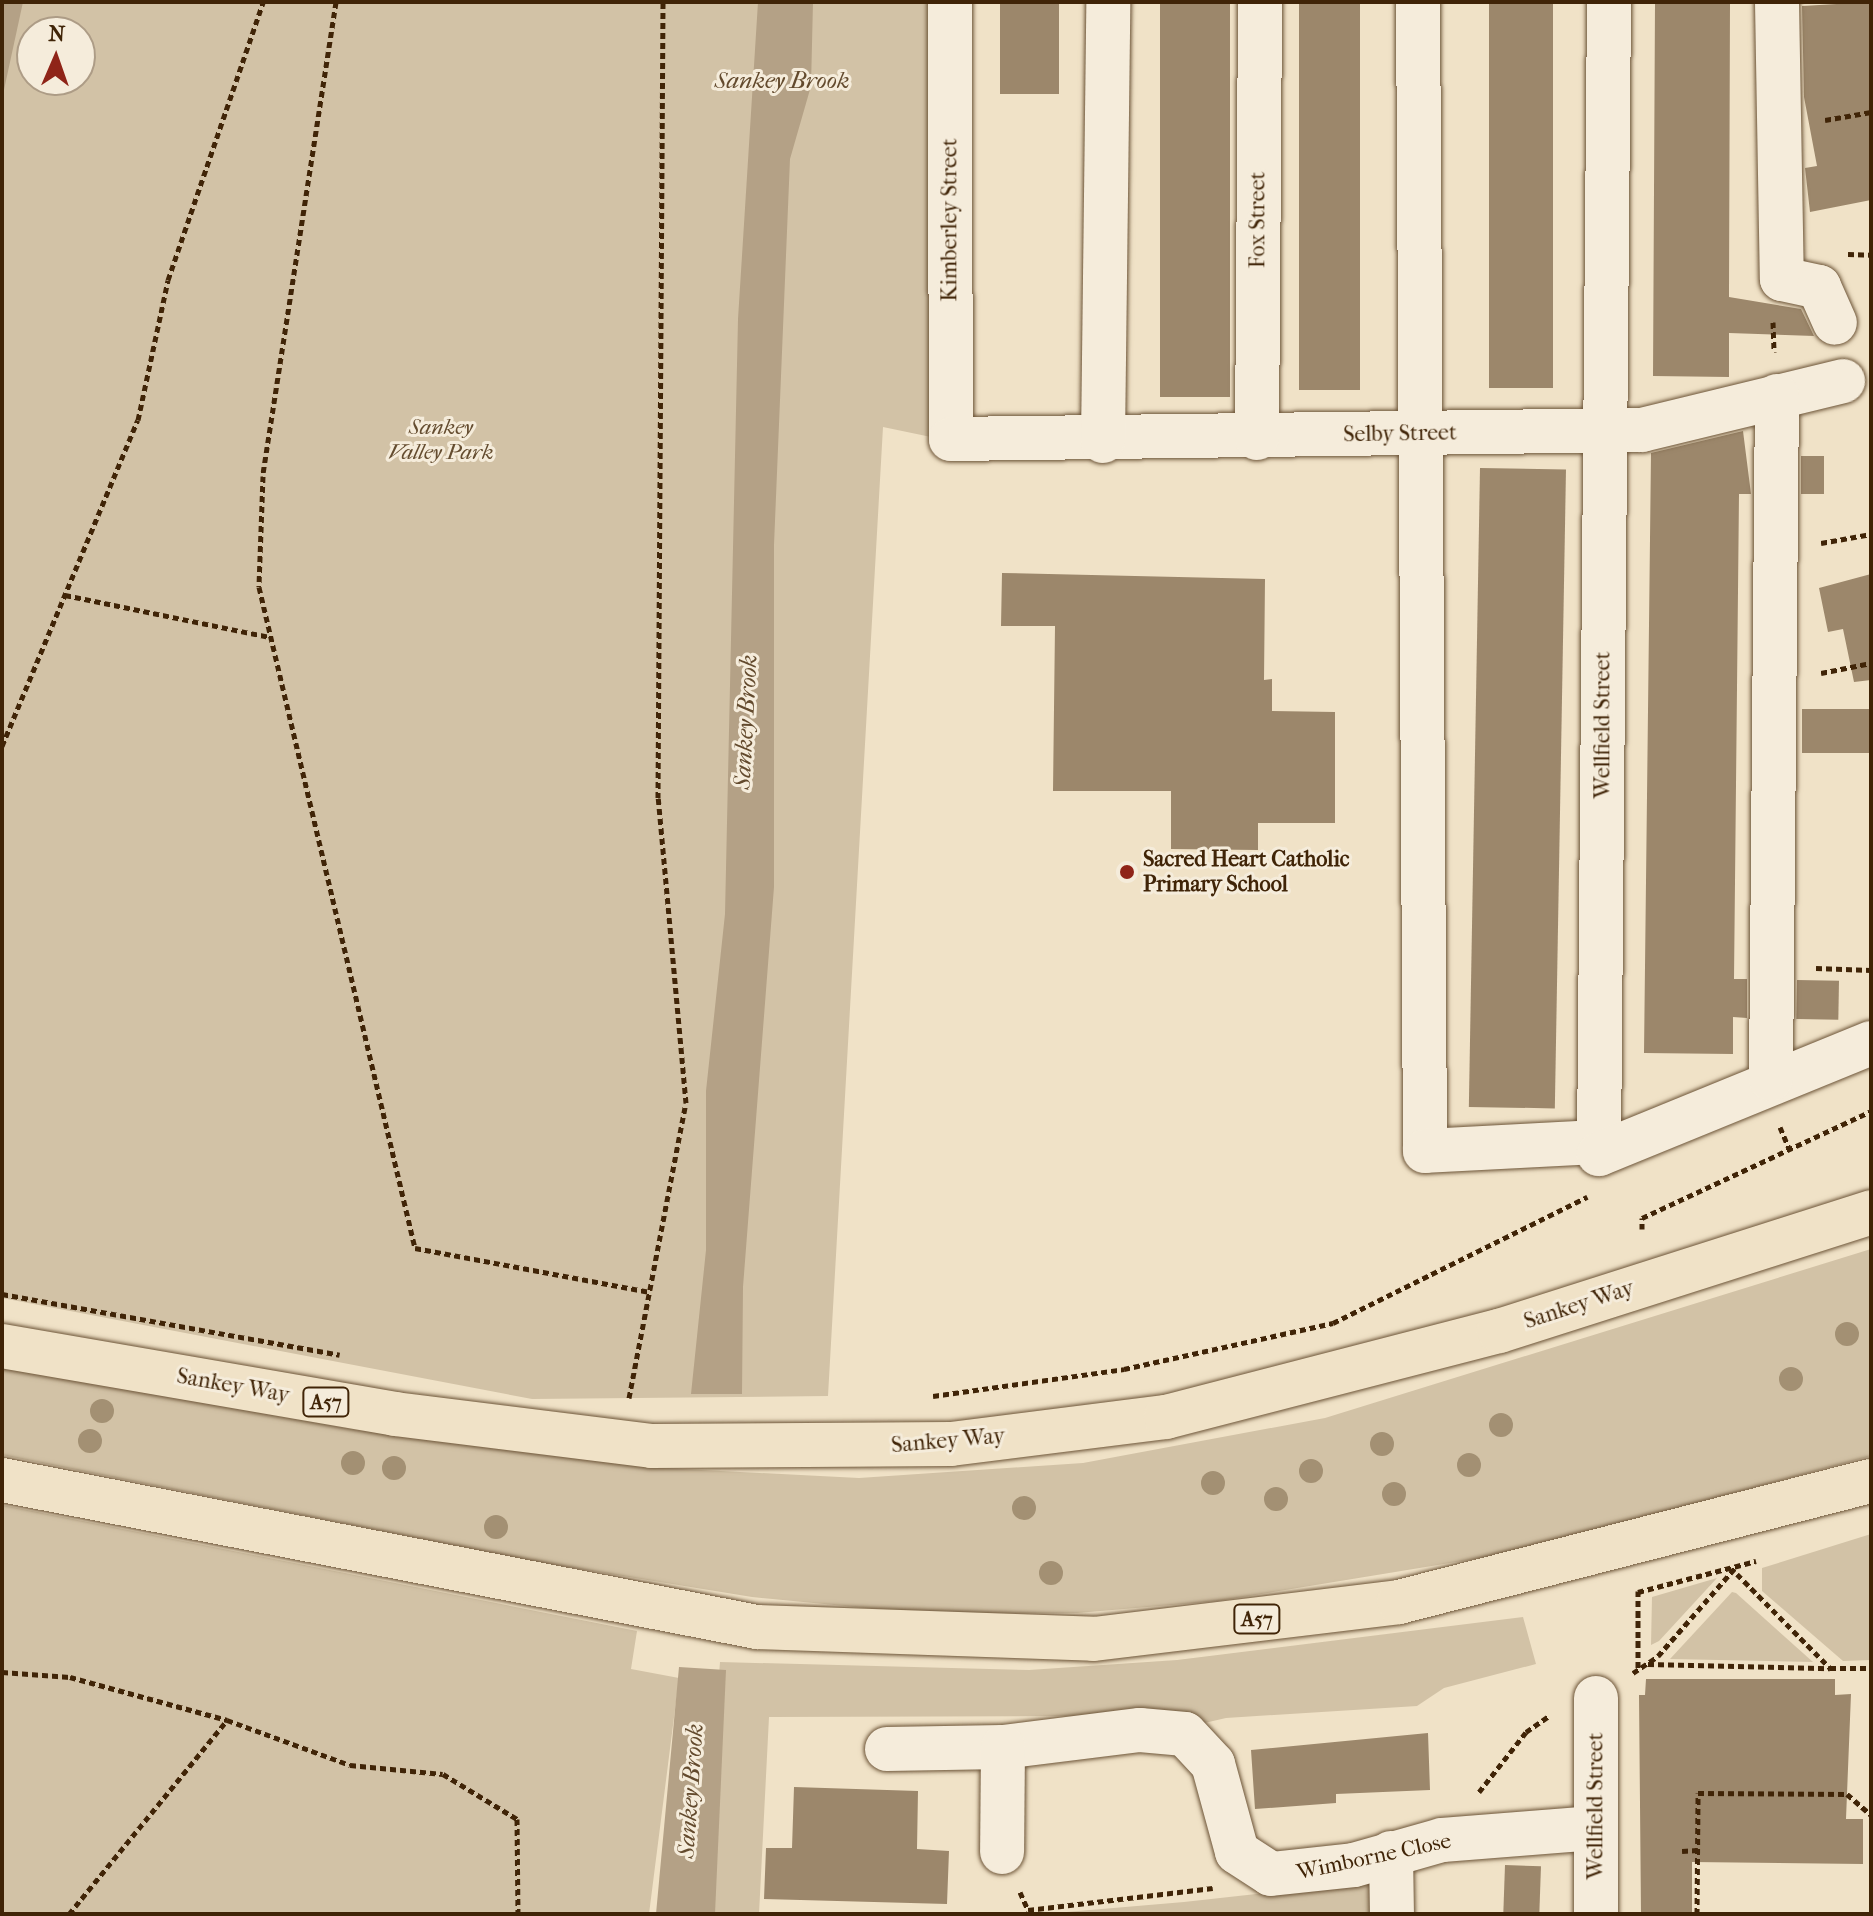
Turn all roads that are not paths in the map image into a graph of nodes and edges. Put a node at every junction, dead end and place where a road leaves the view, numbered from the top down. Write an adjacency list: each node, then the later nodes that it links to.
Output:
1 (950, 2): 13 (street, Kimberley Street)
2 (1108, 2): 14 (street)
3 (1260, 2): 12 (street, Fox Street)
4 (1418, 2): 11 (street)
5 (1609, 2): 10 (street, Wellfield Street)
6 (1777, 2): 7 (street)
7 (1835, 323)
8 (1843, 381): 9 (street, Selby Street)
9 (1777, 396): 10 (street, Selby Street); 16 (street)
10 (1605, 431): 11 (street, Selby Street); 17 (street, Wellfield Street)
11 (1418, 433): 12 (street, Selby Street); 17 (street)
12 (1257, 438): 14 (street, Selby Street)
13 (951, 439): 14 (street, Selby Street)
14 (1103, 441)
15 (1871, 1043): 16 (street)
16 (1771, 1079): 17 (street)
17 (1599, 1142)
18 (1871, 1212): 19 (highway, Sankey Way / A57)
19 (2, 1346)
20 (2, 1480): 21 (highway, A57)
21 (1871, 1481)
22 (1596, 1698): 25 (street, Wellfield Street)
23 (1003, 1747): 24 (street, Wimborne Close); 26 (street); 27 (street, Wimborne Close)
24 (887, 1749)
25 (1595, 1828): 27 (street, Wimborne Close); 29 (street, Wellfield Street)
26 (1002, 1852)
27 (1391, 1853): 28 (street)
28 (1392, 1914)
29 (1596, 1914)

